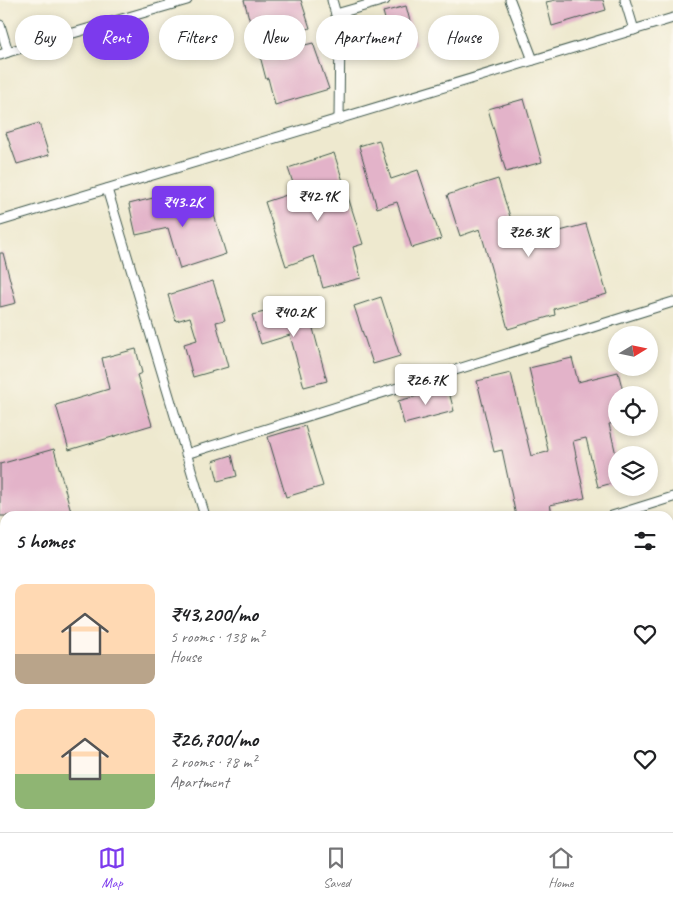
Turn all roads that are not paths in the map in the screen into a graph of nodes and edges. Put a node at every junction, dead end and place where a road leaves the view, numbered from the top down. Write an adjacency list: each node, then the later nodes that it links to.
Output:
1 (186, 0): 10 (street)
2 (332, 0): 6 (street)
3 (384, 0): 6 (street)
4 (510, 0): 11 (street)
5 (624, 0): 9 (street)
6 (336, 14): 12 (street)
7 (673, 18): 9 (street)
8 (0, 25): 10 (street)
9 (634, 30): 11 (street)
10 (4, 53)
11 (533, 60): 12 (street)
12 (339, 119): 13 (street)
13 (108, 189): 14 (street); 16 (street)
14 (0, 221)
15 (673, 302): 16 (street)
16 (186, 454): 18 (street)
17 (673, 498): 19 (street)
18 (203, 511)
19 (629, 511)

